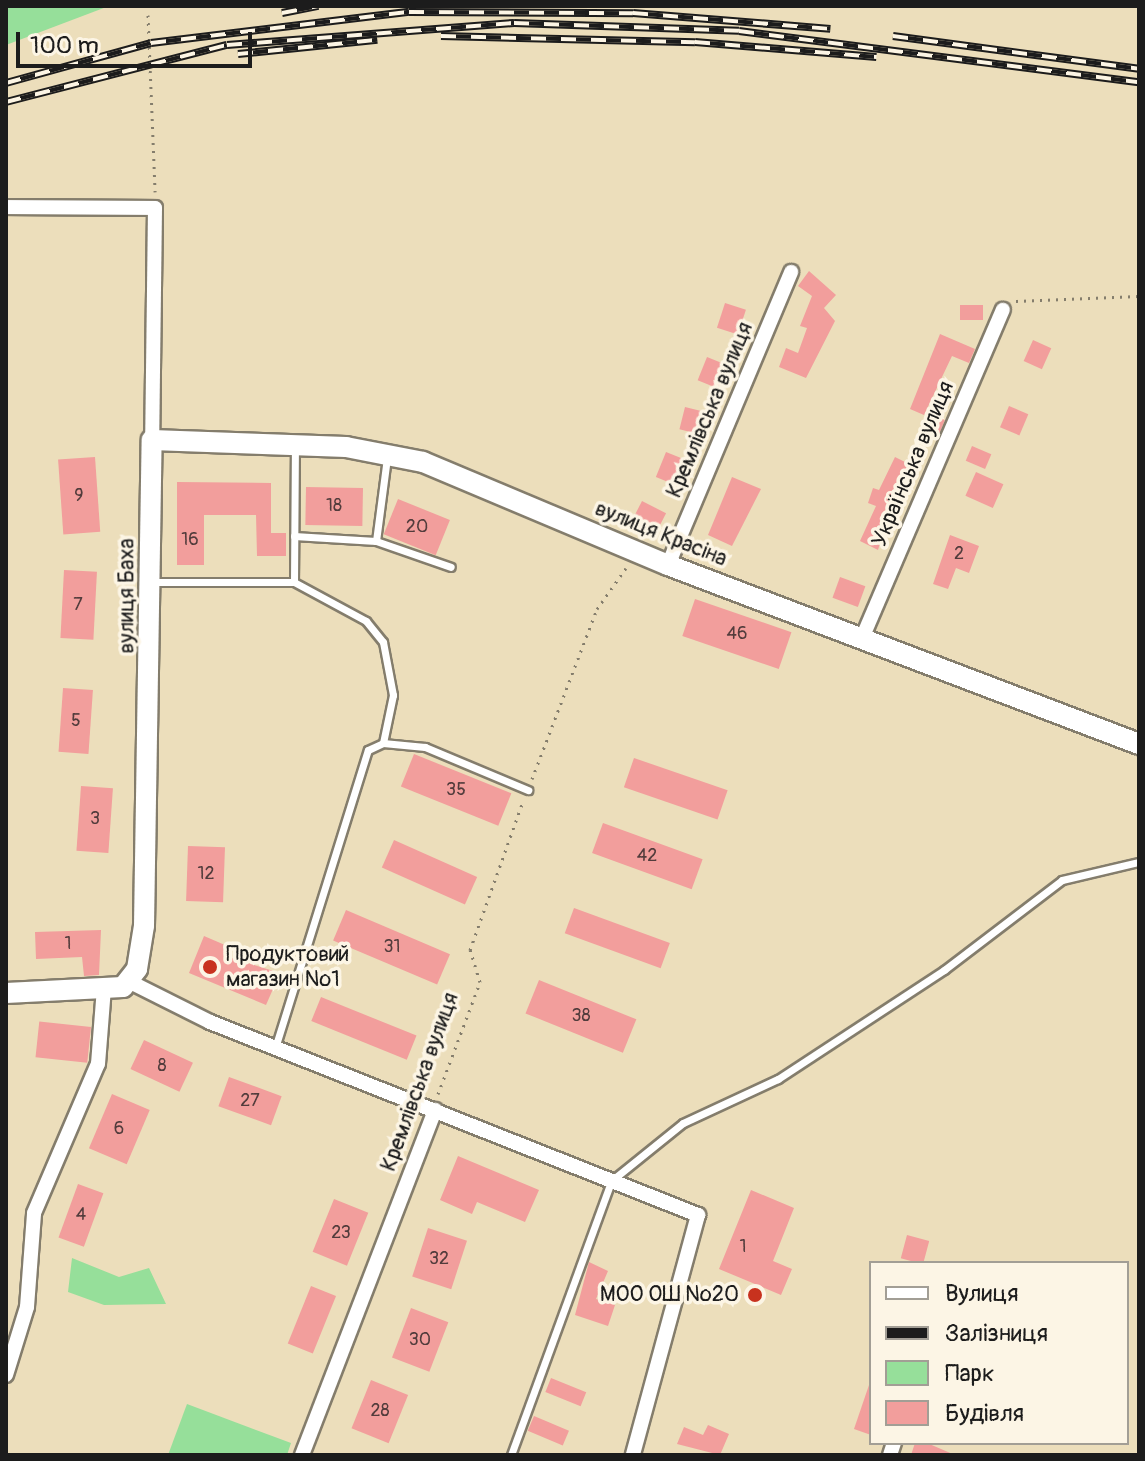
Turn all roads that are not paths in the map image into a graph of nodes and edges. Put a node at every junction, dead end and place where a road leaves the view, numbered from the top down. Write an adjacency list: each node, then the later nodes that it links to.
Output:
1 (6, 207): 4 (street, вулиця Баха)
2 (791, 272): 9 (street, Кремлівська вулиця)
3 (1003, 310): 13 (street, Українська вулиця)
4 (152, 440): 5 (street, вулиця Красіна); 11 (street, вулиця Баха)
5 (295, 445): 6 (street, вулиця Красіна); 7 (lane)
6 (387, 452): 8 (lane); 9 (street, вулиця Красіна)
7 (294, 536): 8 (lane); 12 (lane)
8 (376, 541): 10 (lane)
9 (668, 565): 13 (street, вулиця Красіна)
10 (451, 567)
11 (152, 582): 12 (lane); 18 (street, вулиця Баха)
12 (294, 582): 14 (lane)
13 (863, 636): 15 (street, вулиця Красіна)
14 (383, 743): 16 (lane); 21 (lane)
15 (1139, 744)
16 (528, 790)
17 (1139, 862): 23 (lane)
18 (132, 983): 19 (street); 21 (street)
19 (104, 988): 20 (street); 24 (street)
20 (6, 993)
21 (275, 1048): 22 (street)
22 (435, 1110): 23 (street); 25 (street, Кремлівська вулиця)
23 (611, 1181): 26 (lane); 27 (street)
24 (6, 1375)
25 (302, 1455)
26 (511, 1455)
27 (633, 1455)

